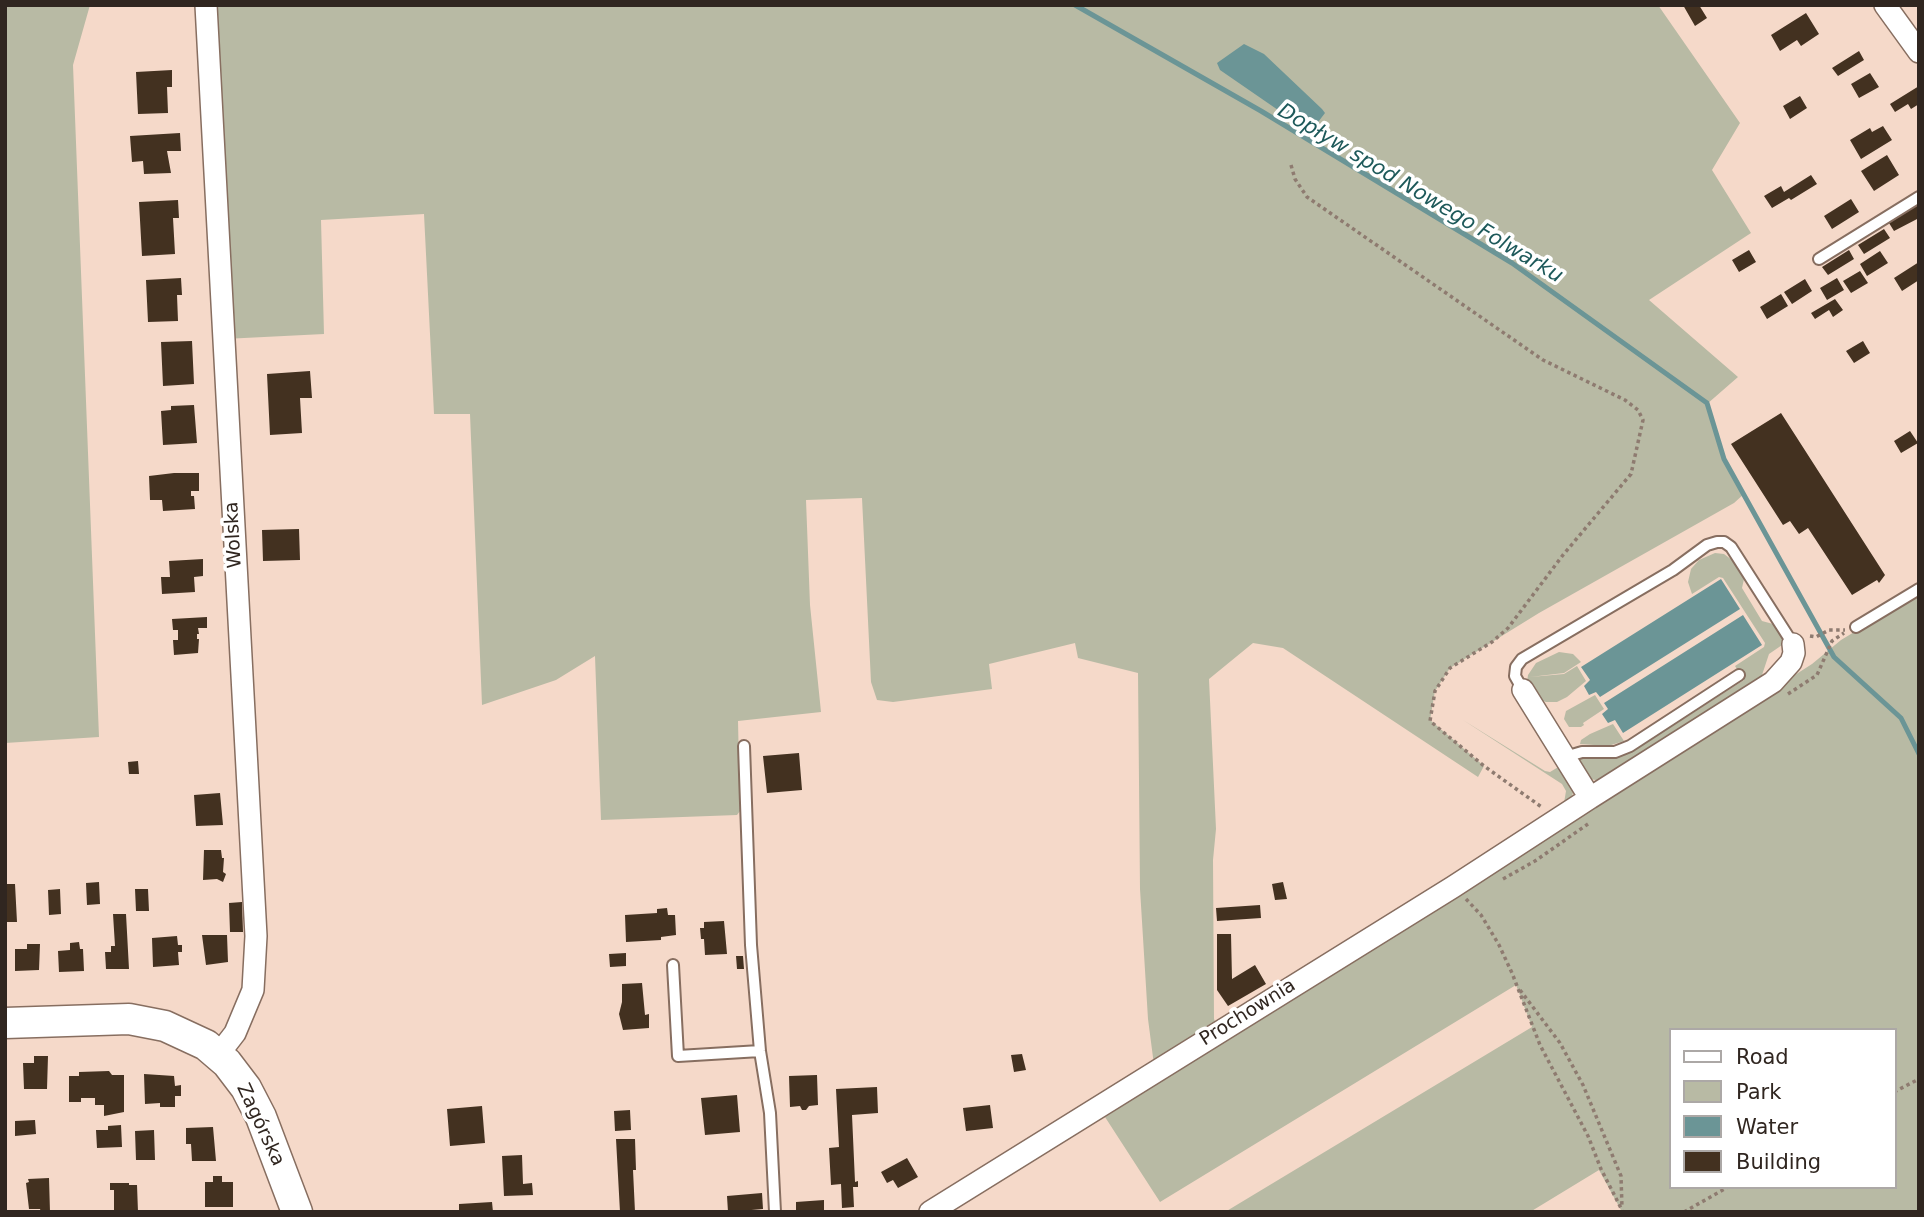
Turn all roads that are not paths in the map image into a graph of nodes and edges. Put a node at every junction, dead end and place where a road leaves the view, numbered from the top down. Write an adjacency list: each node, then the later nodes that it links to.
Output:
1 (206, 5): 17 (street, Wolska)
2 (1885, 5): 3 (street)
3 (1919, 52)
4 (1919, 197): 5 (lane)
5 (1819, 259)
6 (1919, 589): 7 (lane)
7 (1856, 627)
8 (1807, 639): 10 (lane); 13 (street, Prochownia)
9 (1739, 675): 12 (lane)
10 (1523, 691): 12 (street)
11 (744, 746): 16 (lane)
12 (1565, 757): 13 (street)
13 (1590, 798): 20 (street, Prochownia)
14 (673, 965): 16 (lane)
15 (5, 1023): 17 (street, Zagórska)
16 (760, 1051): 19 (lane)
17 (218, 1055): 18 (street, Zagórska)
18 (297, 1212)
19 (775, 1212)
20 (930, 1212)

